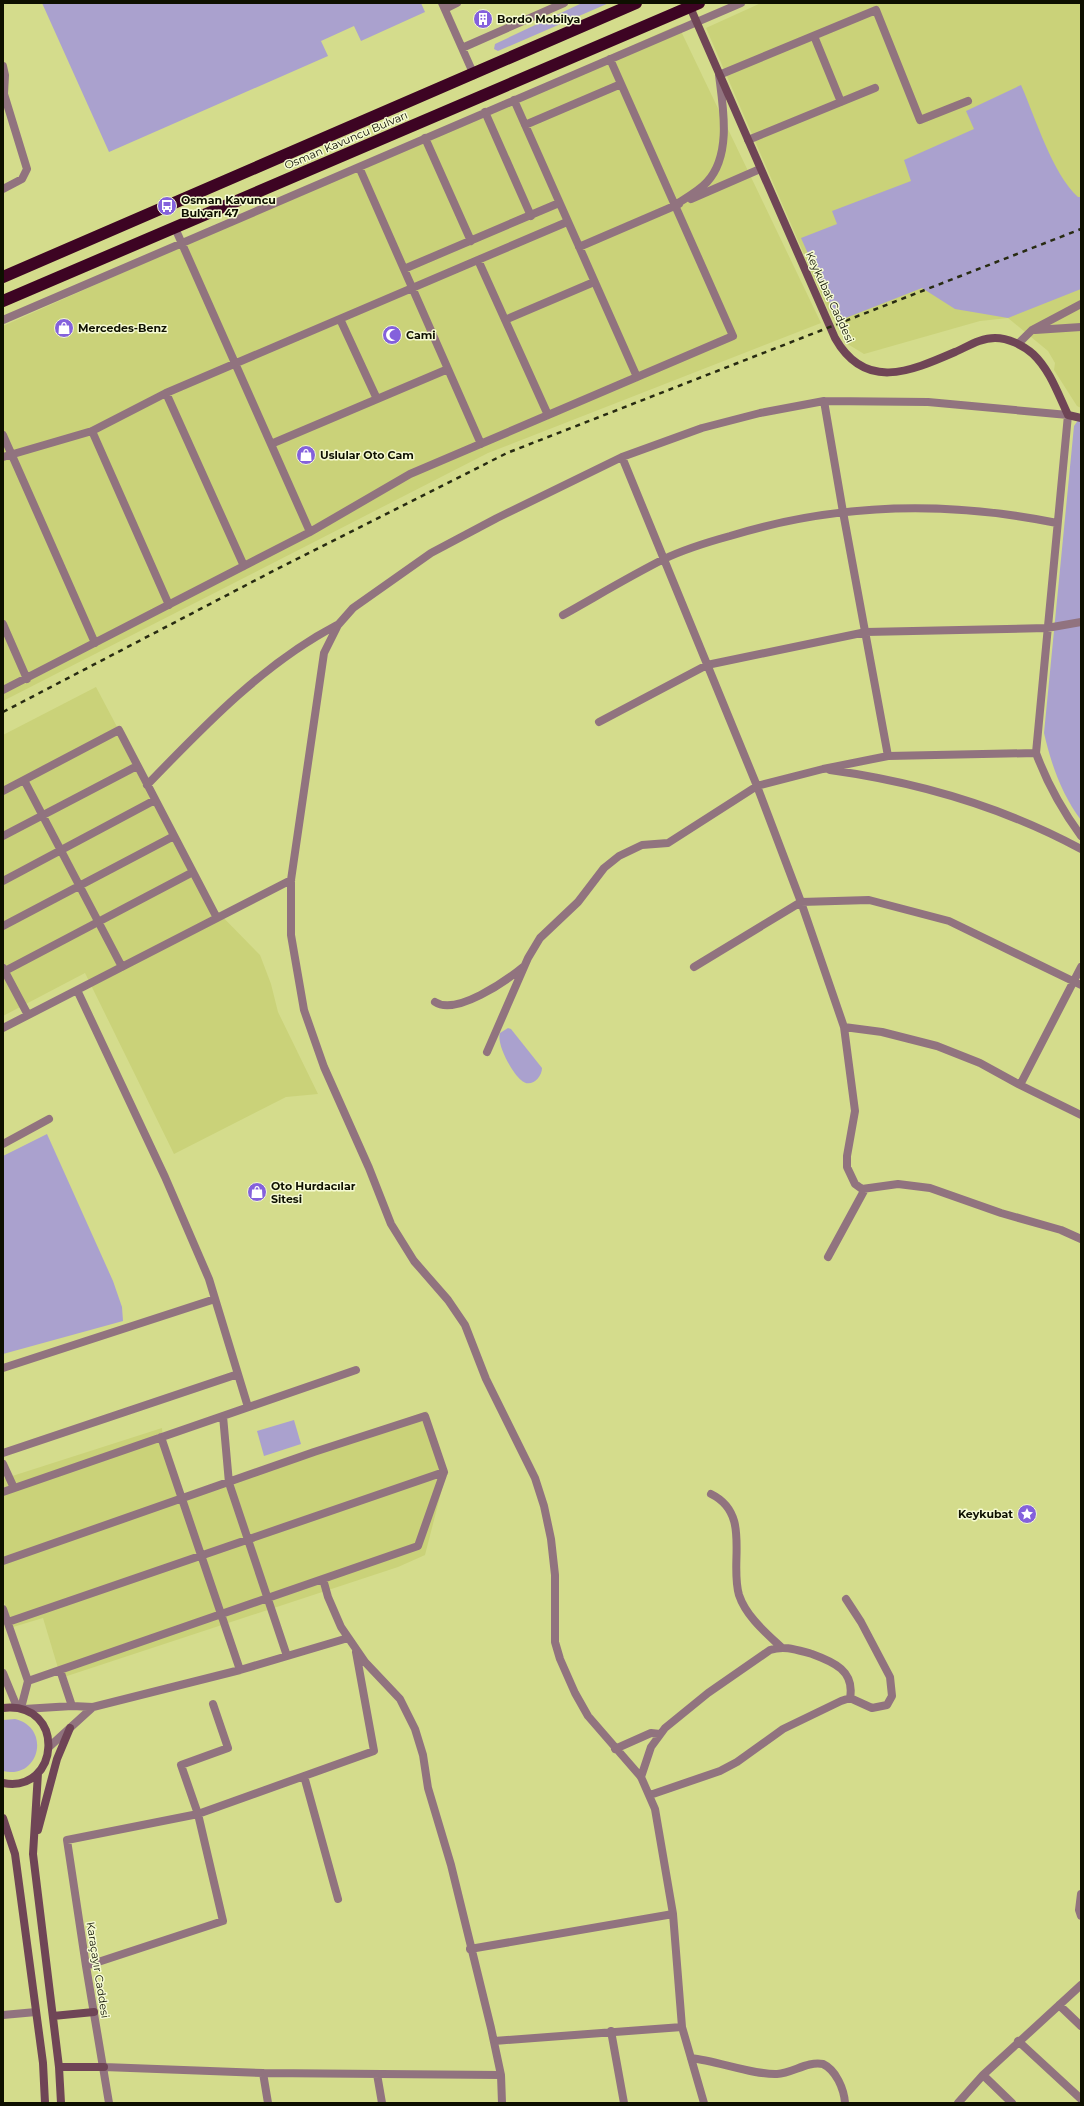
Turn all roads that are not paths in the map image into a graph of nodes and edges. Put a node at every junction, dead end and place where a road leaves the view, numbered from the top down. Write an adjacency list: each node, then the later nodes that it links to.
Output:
1 (457, 3): 6 (street)
2 (564, 3): 9 (street)
3 (636, 3): 12 (highway, Osman Kavuncu Bulvarı)
4 (741, 3): 7 (street)
5 (693, 4): 7 (street, Keykubat Caddesi); 30 (highway, Osman Kavuncu Bulvarı)
6 (444, 6): 9 (street)
7 (696, 22): 10 (street); 13 (street, Keykubat Caddesi)
8 (814, 36): 13 (street); 17 (street); 18 (street)
9 (462, 48): 12 (street)
10 (610, 59): 14 (street); 16 (street)
11 (3, 66): 25 (street)
12 (474, 75): 36 (highway, Osman Kavuncu Bulvarı)
13 (719, 75): 22 (street, Keykubat Caddesi); 27 (street)
14 (621, 84): 20 (street); 27 (street)
15 (875, 88): 18 (street)
16 (514, 100): 19 (street); 20 (street)
17 (968, 101)
18 (841, 102): 22 (street)
19 (486, 112): 21 (street); 28 (street)
20 (525, 125): 26 (street)
21 (425, 138): 23 (street); 31 (street)
22 (748, 140): 24 (street, Keykubat Caddesi)
23 (359, 167): 32 (street); 35 (street)
24 (760, 169): 27 (street); 46 (street, Keykubat Caddesi)
25 (3, 189)
26 (559, 203): 28 (street); 29 (street)
27 (675, 205): 33 (street); 49 (street)
28 (531, 216): 31 (street)
29 (567, 222): 33 (street); 34 (street)
30 (175, 228): 32 (street); 39 (highway, Osman Kavuncu Bulvarı)
31 (471, 241): 35 (street)
32 (182, 242): 42 (street); 47 (street)
33 (579, 247): 37 (street)
34 (478, 260): 38 (street); 43 (street)
35 (404, 269): 38 (street)
36 (3, 277)
37 (594, 282): 43 (street); 49 (street)
38 (411, 288): 41 (street); 48 (street)
39 (3, 301)
40 (1081, 304): 45 (street)
41 (340, 318): 47 (street); 51 (street)
42 (3, 320)
43 (505, 320): 54 (street)
44 (1081, 328): 45 (street)
45 (1032, 330): 46 (street)
46 (1018, 344): 53 (street, Keykubat Caddesi)
47 (234, 364): 50 (street); 58 (street)
48 (448, 369): 51 (street); 59 (street)
49 (636, 378): 54 (street)
50 (166, 393): 56 (street); 67 (street)
51 (376, 399): 58 (street)
52 (824, 400): 53 (street); 62 (street); 63 (street)
53 (1068, 414): 55 (street); 64 (street)
54 (548, 415): 59 (street)
55 (1081, 418)
56 (92, 431): 60 (street); 68 (street)
57 (3, 435): 60 (street)
58 (271, 444): 65 (street)
59 (481, 444): 65 (street)
60 (11, 454): 61 (street); 75 (street)
61 (3, 457)
62 (622, 457): 66 (street); 72 (street)
63 (843, 512): 64 (street); 66 (street); 74 (street)
64 (1057, 523): 73 (street)
65 (310, 532): 67 (street)
66 (665, 559): 69 (street); 76 (street)
67 (244, 566): 68 (street)
68 (169, 605): 75 (street)
69 (563, 615)
70 (1081, 622): 73 (street)
71 (3, 624): 77 (street)
72 (338, 625): 85 (street); 96 (street)
73 (1047, 628): 74 (street); 80 (street)
74 (866, 632): 76 (street); 81 (street)
75 (95, 643): 77 (street)
76 (707, 665): 79 (street); 86 (street)
77 (27, 679): 78 (street)
78 (3, 690)
79 (599, 722)
80 (1036, 753): 81 (street); 92 (street)
81 (888, 756): 83 (street)
82 (137, 766): 84 (street); 85 (street); 89 (street)
83 (823, 768): 86 (street); 93 (street)
84 (24, 780): 87 (street); 89 (street)
85 (147, 785): 88 (street)
86 (757, 786): 99 (street); 103 (street)
87 (3, 792)
88 (155, 800): 91 (street); 94 (street)
89 (42, 816): 90 (street); 94 (street)
90 (3, 836)
91 (174, 836): 95 (street); 98 (street)
92 (1081, 836)
93 (1081, 849)
94 (61, 850): 97 (street); 98 (street)
95 (193, 872): 100 (street); 101 (street)
96 (291, 880): 100 (street); 164 (street)
97 (3, 881)
98 (79, 886): 101 (street); 102 (street)
99 (801, 902): 105 (street); 108 (street); 113 (street)
100 (217, 918): 104 (street)
101 (98, 922): 104 (street); 107 (street)
102 (3, 926)
103 (525, 965): 111 (street); 115 (street)
104 (122, 967): 110 (street)
105 (694, 967)
106 (1081, 967): 108 (street)
107 (4, 971): 112 (street)
108 (1073, 981): 109 (street); 116 (street)
109 (1081, 985)
110 (77, 990): 112 (street); 123 (street)
111 (435, 1002)
112 (28, 1015): 114 (street)
113 (844, 1027): 116 (street); 120 (street)
114 (3, 1028)
115 (487, 1052)
116 (1020, 1085): 117 (street)
117 (1081, 1115)
118 (49, 1119): 119 (street)
119 (3, 1144)
120 (865, 1189): 121 (street); 122 (street)
121 (1081, 1238)
122 (828, 1257)
123 (215, 1299): 124 (street); 126 (street)
124 (3, 1368)
125 (356, 1370): 127 (street)
126 (238, 1374): 127 (street); 130 (street)
127 (248, 1407): 128 (street)
128 (223, 1416): 129 (street); 133 (street)
129 (161, 1437): 134 (street); 137 (street)
130 (3, 1453)
131 (3, 1464): 134 (street)
132 (444, 1472): 133 (street); 138 (street); 141 (street)
133 (228, 1483): 137 (street); 138 (street)
134 (14, 1488): 135 (street)
135 (3, 1492)
136 (711, 1494): 148 (street)
137 (182, 1499): 139 (street); 140 (street)
138 (248, 1540): 139 (street); 142 (street)
139 (201, 1556): 145 (street); 146 (street)
140 (3, 1561)
141 (323, 1579): 142 (street); 147 (street)
142 (268, 1598): 145 (street); 150 (street)
143 (846, 1599): 155 (street)
144 (3, 1609): 146 (street)
145 (221, 1614): 151 (street); 152 (street)
146 (8, 1622): 154 (street)
147 (348, 1638): 149 (street); 150 (street)
148 (781, 1647): 155 (street); 162 (street)
149 (356, 1652): 166 (street); 177 (street)
150 (287, 1656): 152 (street)
151 (60, 1670): 154 (street); 157 (street)
152 (240, 1670): 158 (street)
153 (3, 1673): 160 (street)
154 (28, 1681): 160 (street)
155 (850, 1698): 169 (street)
156 (213, 1704): 170 (street)
157 (72, 1706): 158 (street); 160 (street)
158 (93, 1707): 161 (street)
159 (3, 1708): 160 (street)
160 (20, 1708): 163 (street)
161 (70, 1728): 163 (street); 172 (street)
162 (660, 1734): 164 (street); 167 (street)
163 (49, 1747): 165 (street)
164 (615, 1749): 167 (street)
165 (38, 1773): 168 (street); 172 (street)
166 (304, 1776): 170 (street); 174 (street)
167 (641, 1777): 169 (street)
168 (3, 1782)
169 (650, 1795): 176 (street)
170 (198, 1814): 178 (street); 178 (street, Karaçayır Caddesi)
171 (3, 1818): 181 (street)
172 (33, 1854): 184 (street)
173 (1081, 1894): 175 (street)
174 (338, 1899)
175 (1080, 1912)
176 (673, 1914): 177 (street); 186 (street)
177 (470, 1949): 188 (street)
178 (86, 1966): 182 (street, Karaçayır Caddesi)
179 (1081, 1985): 180 (street)
180 (1059, 2005): 185 (street); 189 (street)
181 (36, 2012): 183 (street); 198 (street)
182 (94, 2012): 184 (street); 192 (street, Karaçayır Caddesi)
183 (3, 2015)
184 (53, 2016): 191 (street)
185 (1081, 2026)
186 (682, 2027): 187 (street); 190 (street)
187 (611, 2031): 188 (street); 204 (street)
188 (494, 2041): 195 (street)
189 (1018, 2041): 196 (street); 197 (street)
190 (691, 2058): 205 (street); 206 (street)
191 (59, 2067): 192 (street); 199 (street)
192 (104, 2067): 193 (street); 200 (street, Karaçayır Caddesi)
193 (263, 2073): 194 (street); 201 (street)
194 (377, 2074): 195 (street); 202 (street)
195 (500, 2075): 203 (street)
196 (983, 2075): 207 (street); 208 (street)
197 (1081, 2099)
198 (45, 2103)
199 (61, 2103)
200 (109, 2103)
201 (268, 2103)
202 (382, 2103)
203 (502, 2103)
204 (624, 2103)
205 (704, 2103)
206 (845, 2103)
207 (958, 2103)
208 (1012, 2103)

